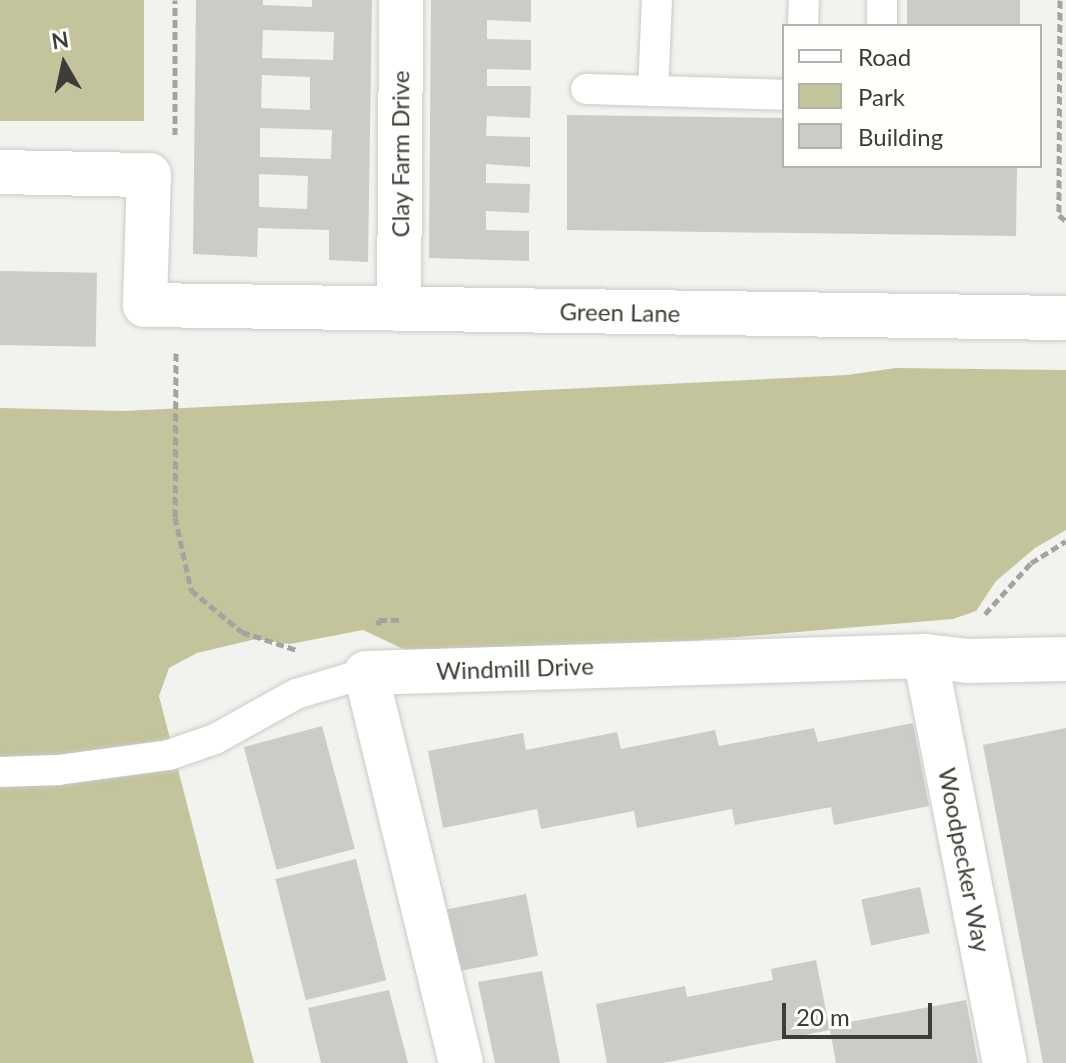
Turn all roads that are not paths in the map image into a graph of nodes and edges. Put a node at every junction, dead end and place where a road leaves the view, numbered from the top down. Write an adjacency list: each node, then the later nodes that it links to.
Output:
1 (401, 0): 11 (street, Clay Farm Drive)
2 (657, 0): 8 (lane)
3 (804, 0): 5 (lane)
4 (882, 0): 6 (lane)
5 (803, 24)
6 (882, 24)
7 (586, 89): 8 (lane)
8 (653, 91): 9 (lane)
9 (782, 95)
10 (0, 172): 11 (street, Green Lane)
11 (399, 309): 12 (street, Green Lane)
12 (1066, 318)
13 (925, 656): 14 (street, Windmill Drive); 15 (street, Windmill Drive); 18 (street, Woodpecker Way)
14 (1066, 659)
15 (366, 673): 16 (lane); 17 (street)
16 (0, 772)
17 (461, 1063)
18 (1005, 1063)

